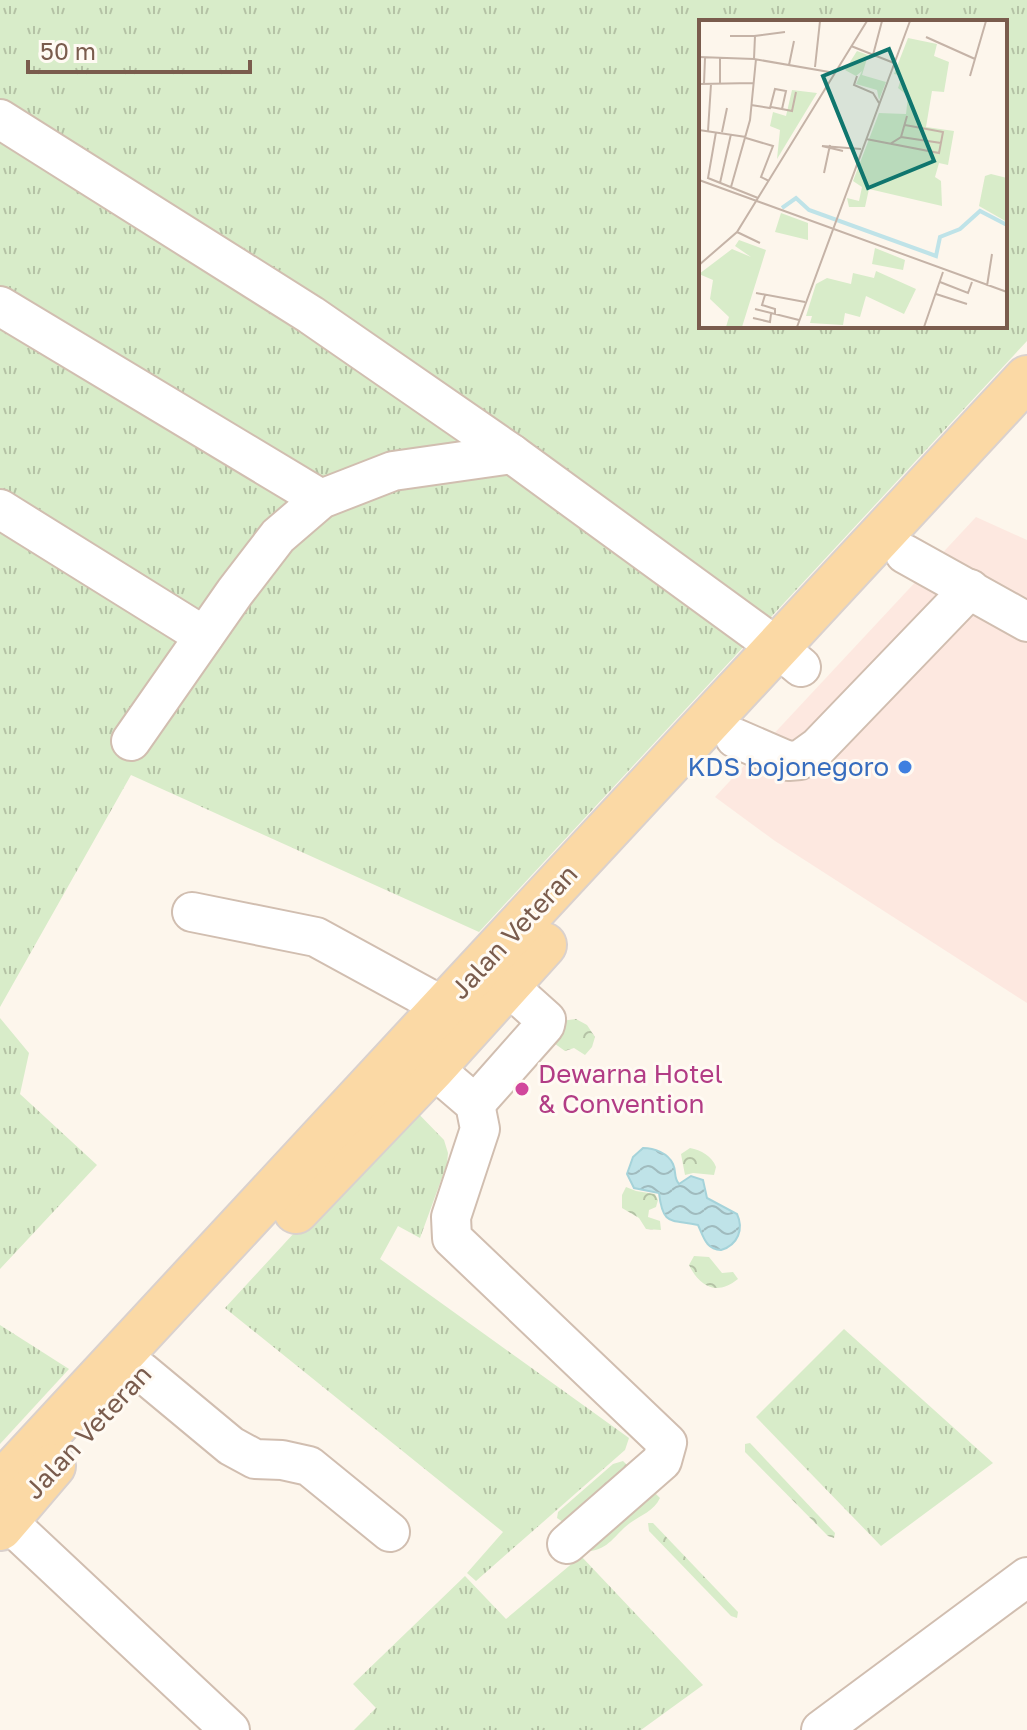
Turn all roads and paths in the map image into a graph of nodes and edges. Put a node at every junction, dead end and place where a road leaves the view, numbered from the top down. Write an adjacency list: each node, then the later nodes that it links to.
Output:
1 (0, 119): 5 (street)
2 (0, 306): 6 (street)
3 (1027, 378): 12 (main road, Jalan Veteran)
4 (1027, 423): 8 (main road, Jalan Veteran)
5 (512, 454): 6 (street); 12 (street)
6 (321, 499): 11 (street)
7 (0, 509): 11 (street)
8 (905, 554): 9 (street); 12 (main road, Jalan Veteran)
9 (970, 589): 10 (street); 13 (street)
10 (1027, 622)
11 (204, 636): 14 (street)
12 (790, 657): 13 (main road, Jalan Veteran); 17 (main road, Jalan Veteran)
13 (735, 738): 16 (main road, Jalan Veteran)
14 (131, 741)
15 (192, 912): 17 (street)
16 (507, 985): 18 (main road, Jalan Veteran); 19 (street)
17 (444, 1007): 21 (main road, Jalan Veteran)
18 (433, 1068): 19 (street); 20 (main road, Jalan Veteran)
19 (475, 1104): 23 (street)
20 (142, 1372): 21 (main road, Jalan Veteran); 22 (street)
21 (2, 1511): 26 (street)
22 (390, 1532)
23 (567, 1544)
24 (1027, 1577): 25 (street)
25 (862, 1718): 27 (street)
26 (230, 1730)
27 (821, 1730)

